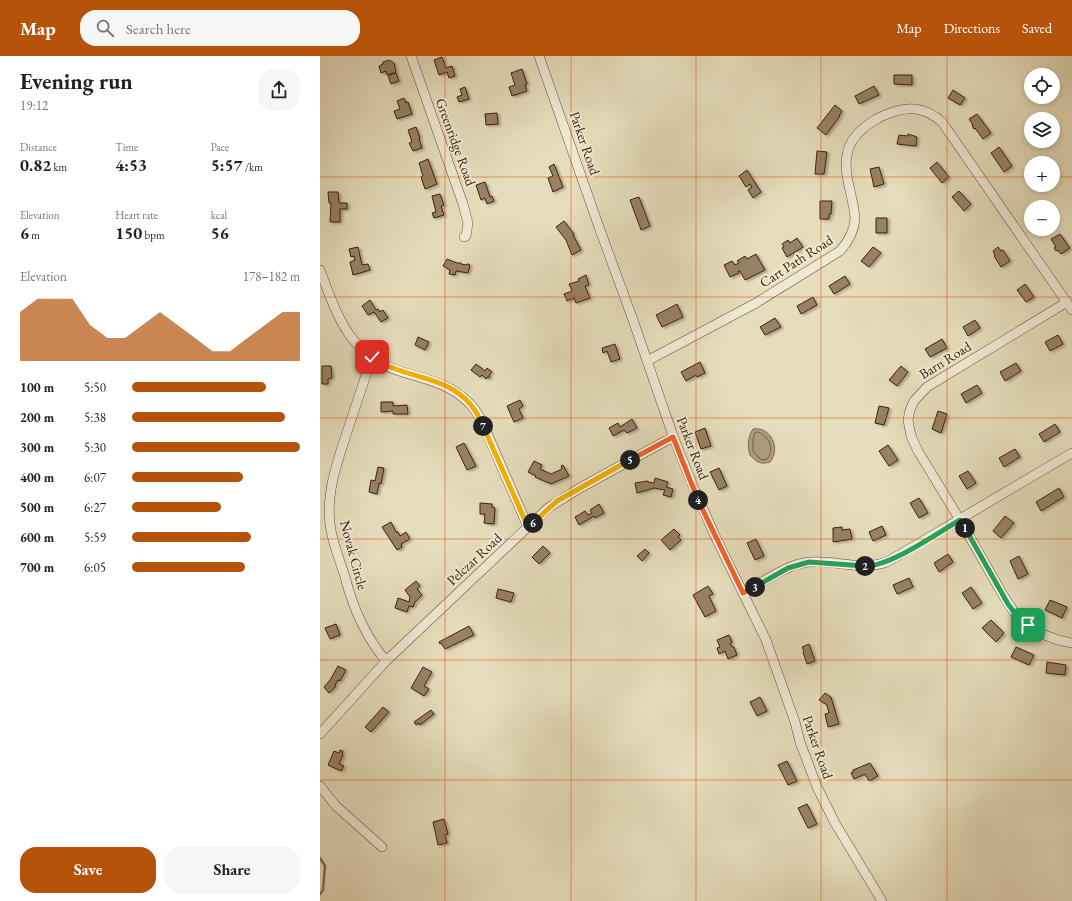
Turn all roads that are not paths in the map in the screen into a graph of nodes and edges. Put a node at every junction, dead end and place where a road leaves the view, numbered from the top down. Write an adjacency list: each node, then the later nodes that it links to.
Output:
1 (411, 56): 3 (street, Greenridge Road)
2 (539, 56): 7 (street, Parker Road)
3 (464, 237)
4 (320, 270): 6 (street)
5 (1070, 306): 7 (street, Cart Path Road); 10 (street, Barn Road)
6 (372, 357): 11 (street); 14 (street, Novak Circle)
7 (647, 361): 8 (street, Parker Road)
8 (673, 437): 11 (street, Pelczar Road); 12 (street, Parker Road)
9 (1072, 453): 10 (street)
10 (960, 520): 12 (street); 13 (street, Barn Road)
11 (528, 527): 14 (street, Pelczar Road)
12 (743, 593): 18 (street, Parker Road)
13 (1072, 643)
14 (386, 661): 15 (street, Pelczar Road)
15 (320, 734)
16 (320, 786): 17 (street)
17 (382, 847)
18 (882, 901)

